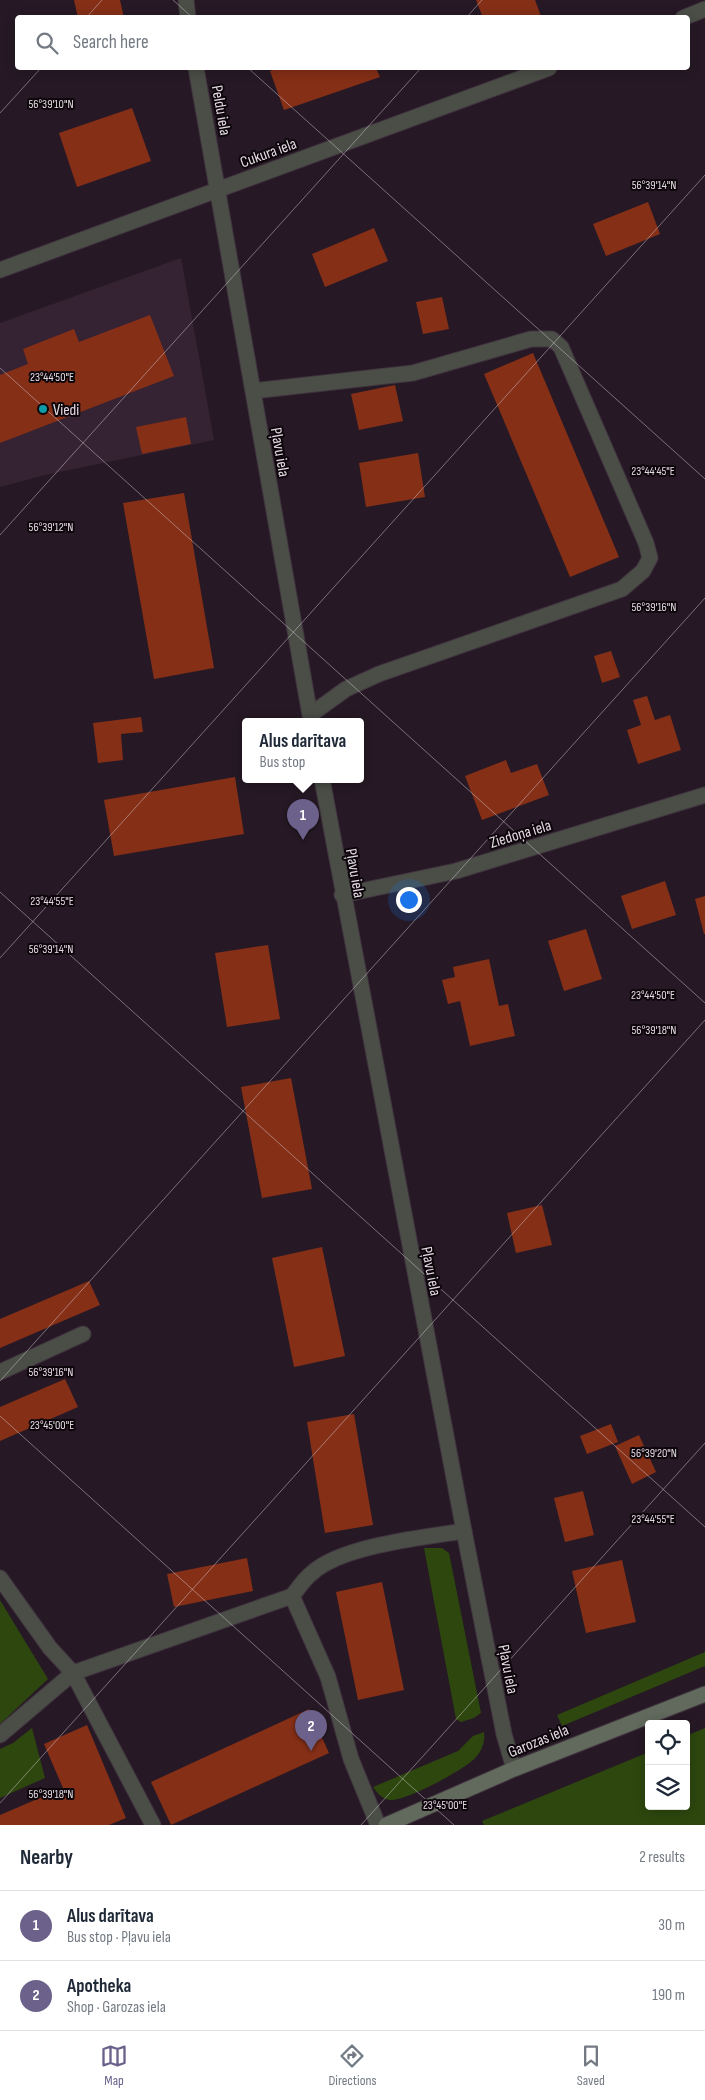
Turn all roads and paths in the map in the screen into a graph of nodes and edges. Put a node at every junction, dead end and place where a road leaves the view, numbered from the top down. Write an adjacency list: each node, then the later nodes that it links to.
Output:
1 (186, 0): 3 (street)
2 (705, 9): 4 (street)
3 (188, 15)
4 (690, 15)
5 (196, 70): 7 (street, Peldu iela)
6 (544, 70): 7 (street, Cukura iela)
7 (218, 189): 8 (street, Cukura iela); 9 (street, Pļavu iela)
8 (0, 270)
9 (253, 391): 10 (street, Pļavu iela); 10 (street)
10 (311, 718)
11 (323, 783): 13 (street, Pļavu iela)
12 (705, 795): 13 (street, Ziedoņa iela)
13 (342, 895): 16 (street, Pļavu iela)
14 (83, 1334): 15 (street)
15 (0, 1372)
16 (464, 1531): 18 (street); 22 (street, Pļavu iela)
17 (2, 1585): 19 (street)
18 (292, 1596): 19 (street); 24 (street)
19 (73, 1673): 21 (street); 23 (street)
20 (705, 1694): 22 (main road, Garozas iela)
21 (0, 1735)
22 (514, 1769): 25 (main road, Garozas iela)
23 (153, 1825)
24 (378, 1825)
25 (386, 1825)

